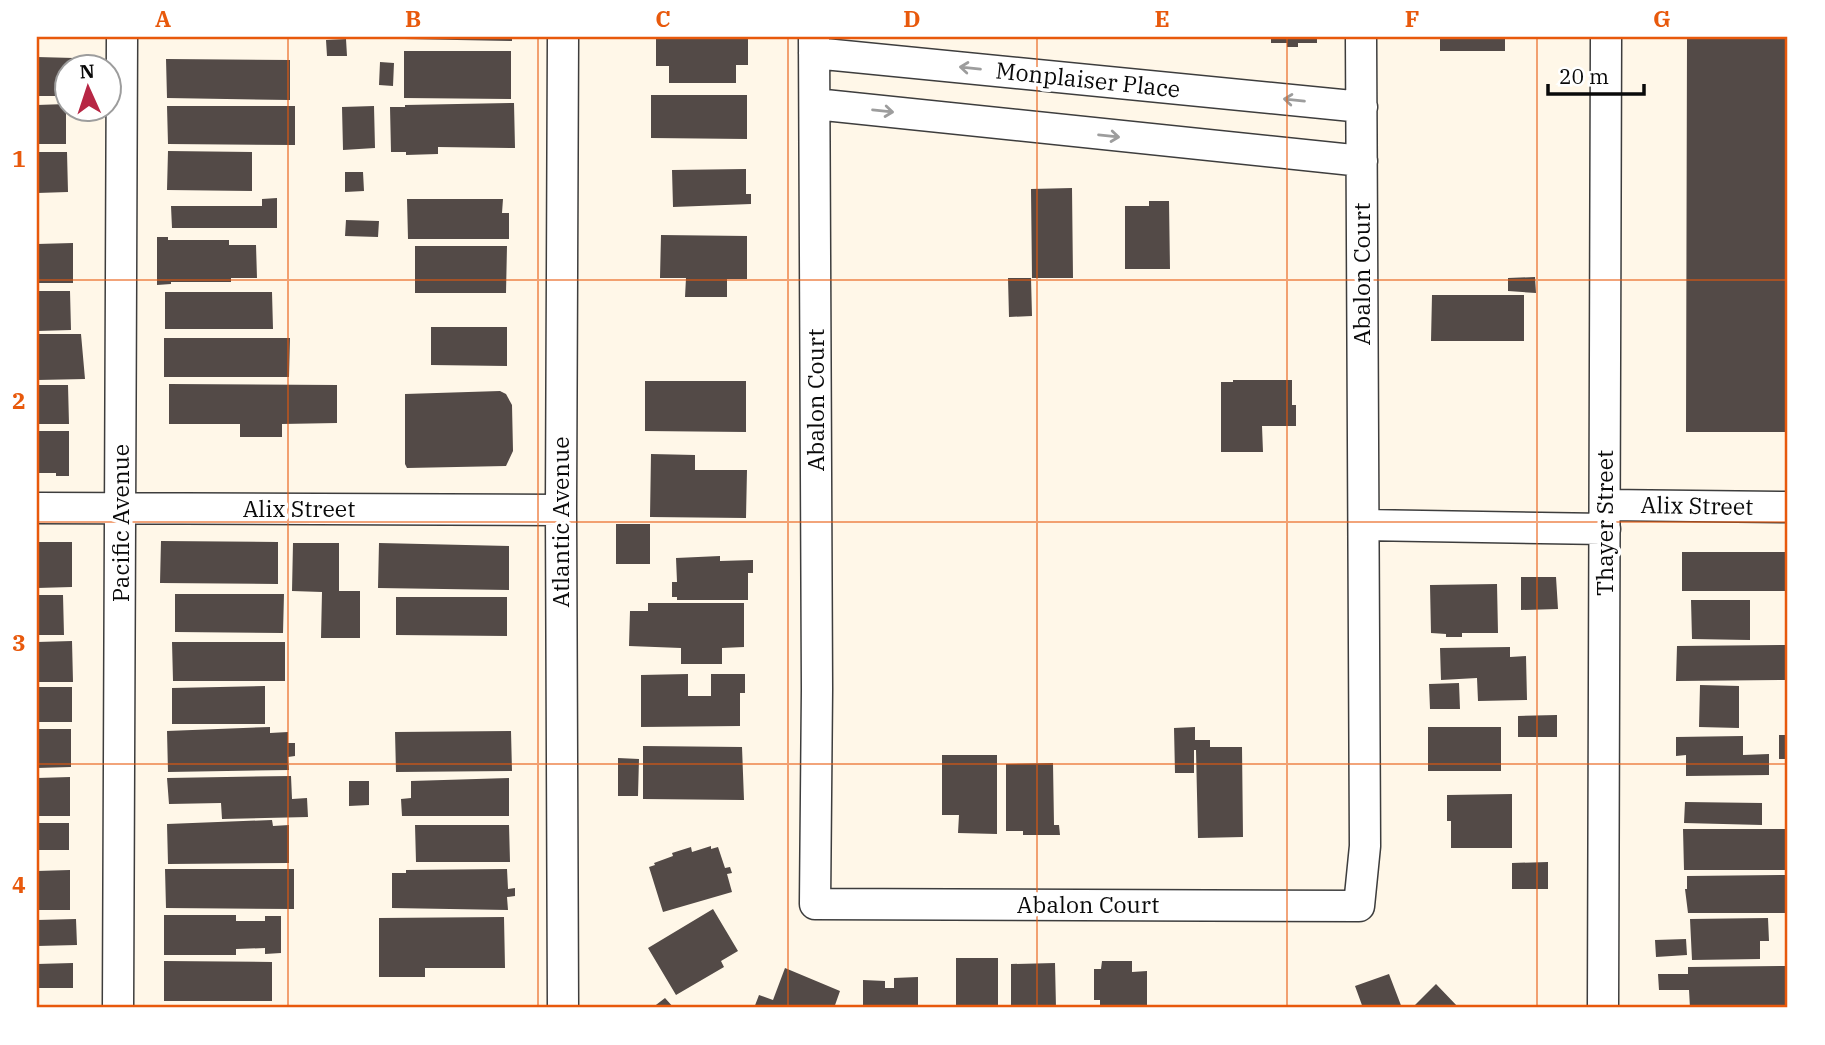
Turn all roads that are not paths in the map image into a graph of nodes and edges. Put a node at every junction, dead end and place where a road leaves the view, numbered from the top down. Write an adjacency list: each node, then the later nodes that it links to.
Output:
1 (122, 37): 11 (street, Pacific Avenue)
2 (563, 37): 12 (street, Atlantic Avenue)
3 (1362, 37): 7 (street, Abalon Court)
4 (1606, 37): 13 (street, Thayer Street)
5 (814, 45): 6 (street, Abalon Court); 7 (street, Monplaiser Place, one-way to 5)
6 (815, 104): 8 (street, one-way to 8); 14 (street, Abalon Court)
7 (1362, 107): 8 (street, Abalon Court)
8 (1362, 161): 14 (street, Abalon Court)
9 (1788, 507): 13 (street, Alix Street)
10 (37, 508): 11 (street, Alix Street)
11 (121, 508): 12 (street, Alix Street); 15 (street, Pacific Avenue)
12 (561, 510): 16 (street, Atlantic Avenue)
13 (1606, 517): 14 (street, Alix Street); 17 (street, Thayer Street)
14 (1364, 525)
15 (118, 1008)
16 (563, 1008)
17 (1603, 1008)

